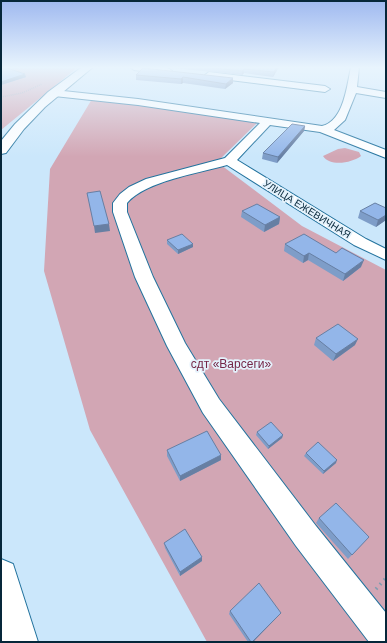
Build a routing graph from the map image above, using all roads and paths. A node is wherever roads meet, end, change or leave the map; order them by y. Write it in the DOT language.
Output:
graph roads {
  1 [pos="50,97"];
  2 [pos="91,97"];
  3 [pos="349,97"];
  4 [pos="268,121"];
  5 [pos="322,129"];
  6 [pos="1,150"];
  7 [pos="386,154"];
  8 [pos="229,161"];
  9 [pos="386,255"];
  10 [pos="1,576"];
  11 [pos="386,638"];
  12 [pos="19,642"];
  1 -- 6 [label="main road"];
  2 -- 4 [label="street"];
  3 -- 5 [label="street"];
  4 -- 5 [label="street"];
  4 -- 8 [label="street"];
  5 -- 7 [label="street"];
  8 -- 9 [label="street, УЛИЦА ЕЖЕВИЧНАЯ"];
  8 -- 11 [label="street"];
  10 -- 12 [label="main road"];
}
